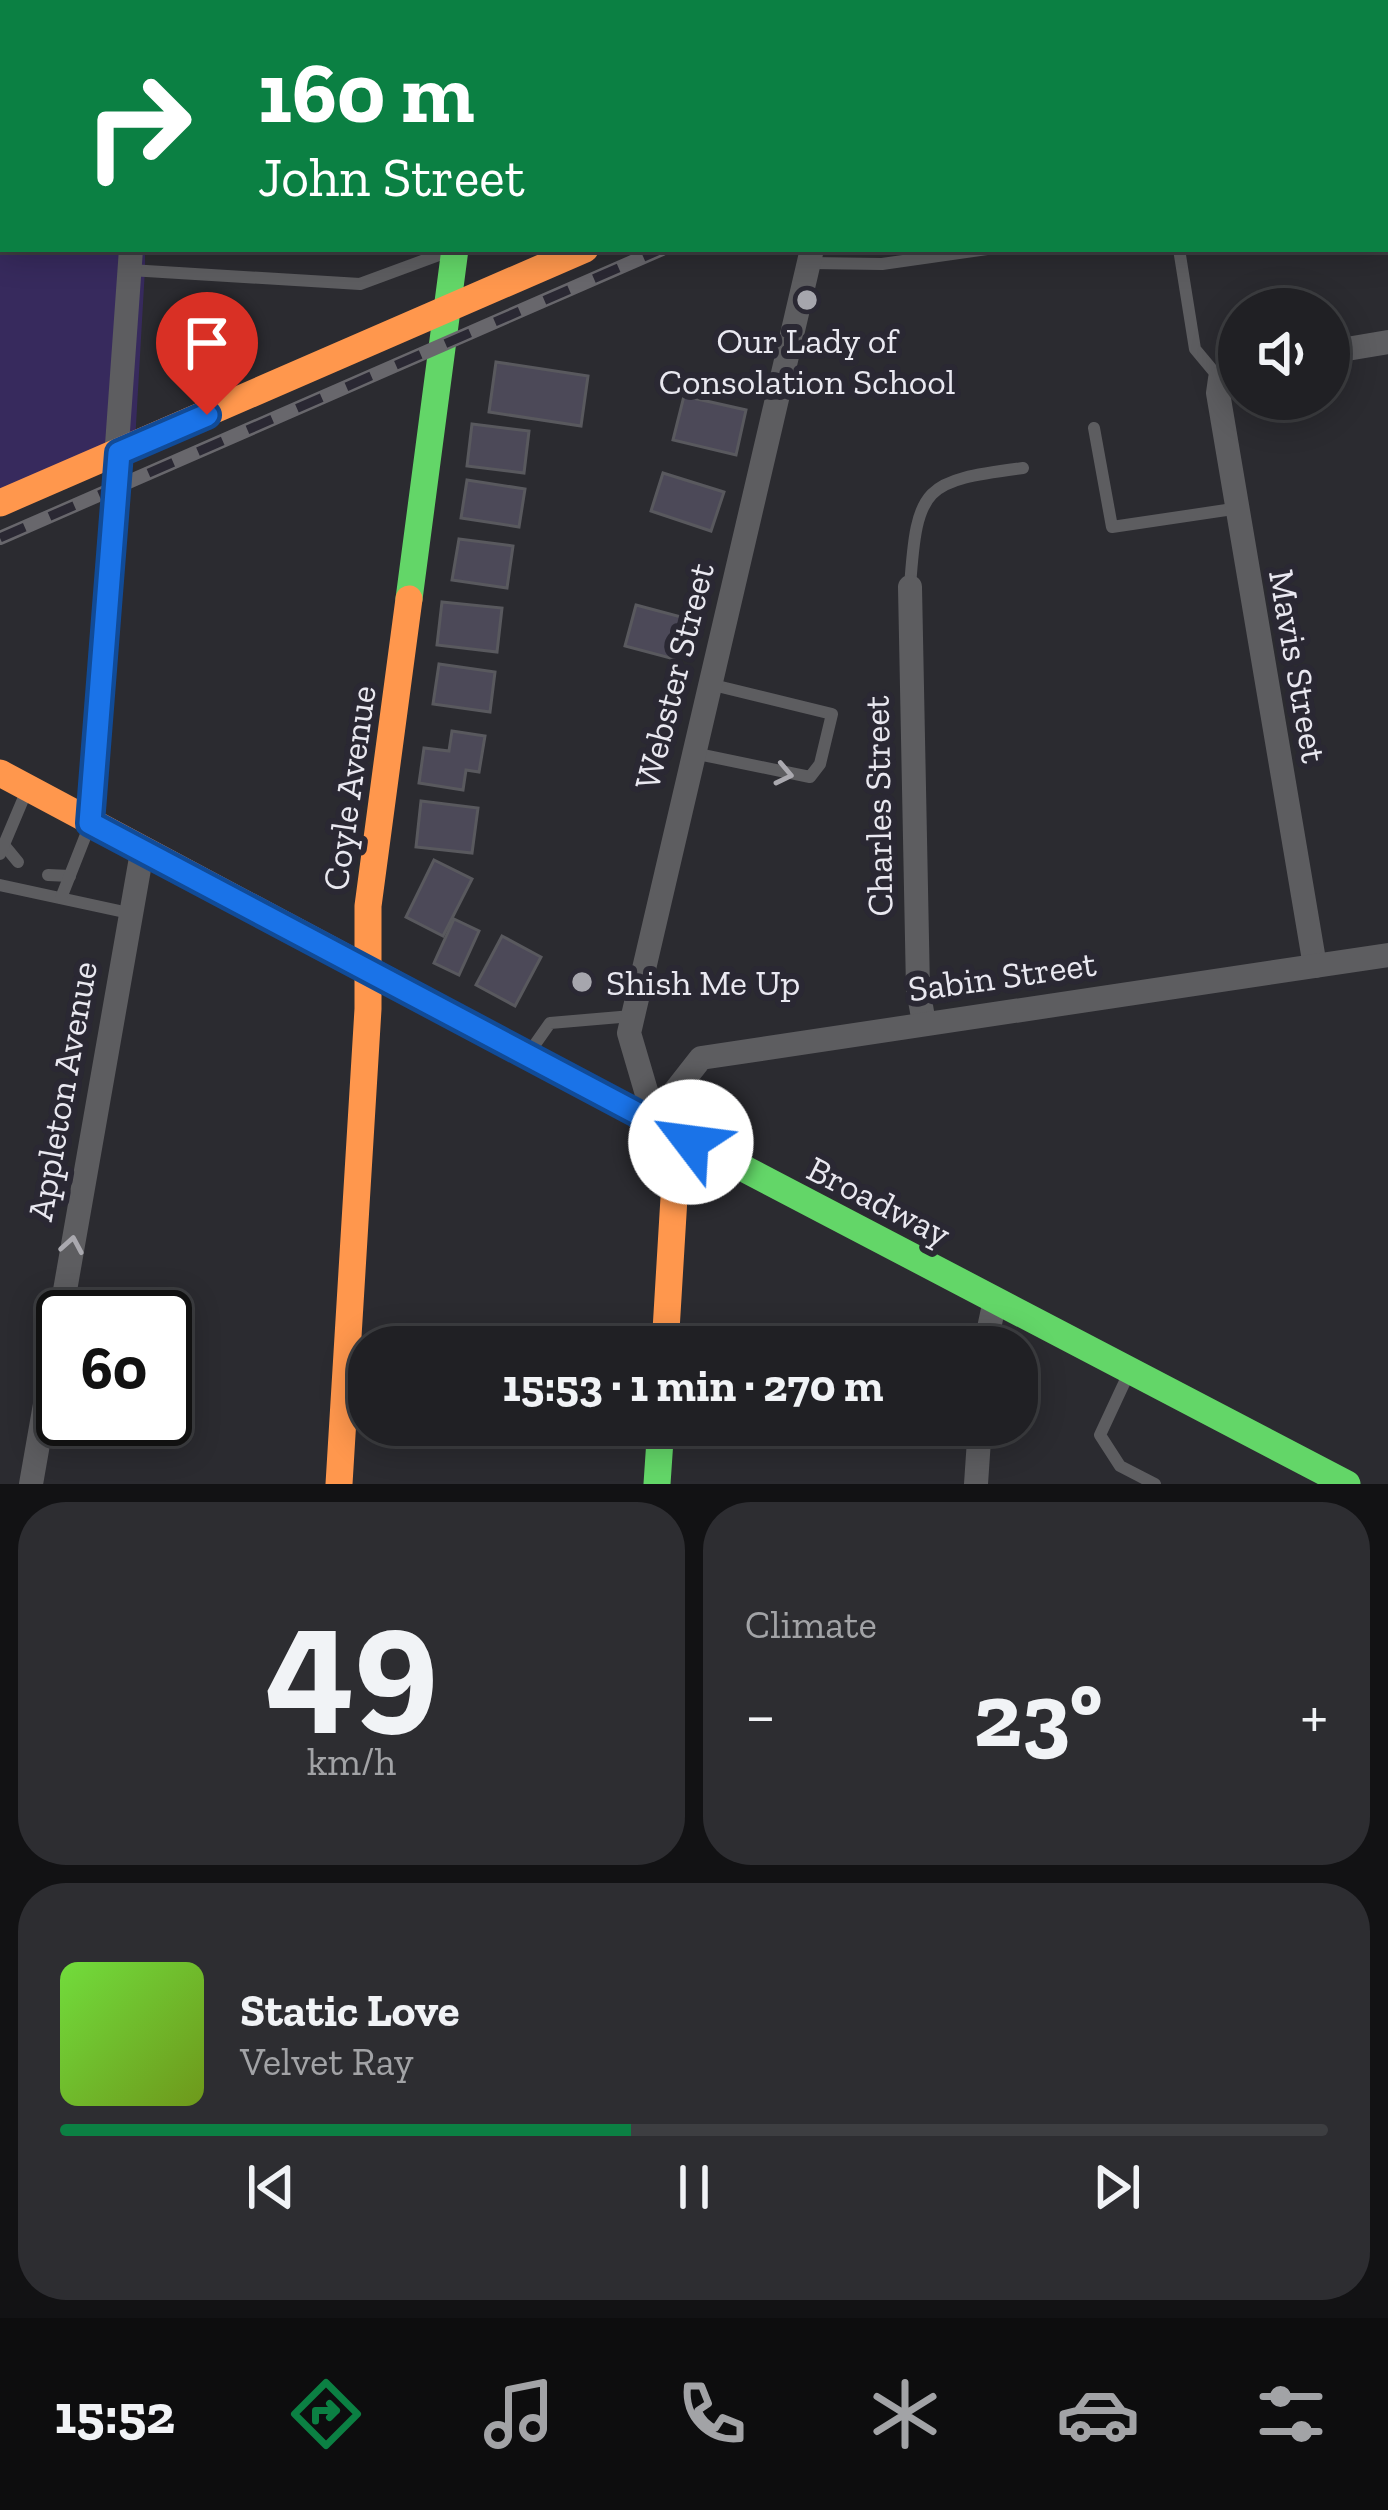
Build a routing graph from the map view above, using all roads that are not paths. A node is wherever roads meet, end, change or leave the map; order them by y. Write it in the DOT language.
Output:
graph roads {
  1 [pos="447,252"];
  2 [pos="455,252"];
  3 [pos="578,252"];
  4 [pos="966,252"];
  5 [pos="1180,252"];
  6 [pos="810,256"];
  7 [pos="130,260"];
  8 [pos="448,311"];
  9 [pos="1388,342"];
  10 [pos="1350,348"];
  11 [pos="1218,365"];
  12 [pos="1231,420"];
  13 [pos="1094,428"];
  14 [pos="119,453"];
  15 [pos="1023,468"];
  16 [pos="0,503"];
  17 [pos="1233,509"];
  18 [pos="910,587"];
  19 [pos="709,684"];
  20 [pos="692,753"];
  21 [pos="0,773"];
  22 [pos="28,789"];
  23 [pos="90,823"];
  24 [pos="10,848"];
  25 [pos="142,852"];
  26 [pos="18,862"];
  27 [pos="0,885"];
  28 [pos="61,898"];
  29 [pos="129,913"];
  30 [pos="1388,955"];
  31 [pos="1315,966"];
  32 [pos="370,972"];
  33 [pos="632,1016"];
  34 [pos="924,1023"];
  35 [pos="527,1056"];
  36 [pos="654,1118"];
  37 [pos="995,1300"];
  38 [pos="666,1326"];
  39 [pos="989,1326"];
  40 [pos="1130,1371"];
  41 [pos="660,1446"];
  42 [pos="979,1446"];
  43 [pos="1302,1461"];
  44 [pos="31,1484"];
  45 [pos="339,1484"];
  46 [pos="657,1484"];
  47 [pos="976,1484"];
  48 [pos="1154,1484"];
  49 [pos="1284,1484"];
  50 [pos="1346,1484"];
  1 -- 7 [label="lane"];
  2 -- 8 [label="main road, Coyle Avenue"];
  3 -- 8 [label="main road"];
  4 -- 6 [label="lane"];
  5 -- 11 [label="lane"];
  6 -- 19 [label="street, Webster Street"];
  7 -- 14 [label="street"];
  8 -- 14 [label="main road"];
  8 -- 32 [label="main road, Coyle Avenue"];
  9 -- 10 [label="street"];
  12 -- 17 [label="street, Mavis Street"];
  13 -- 17 [label="lane"];
  14 -- 16 [label="main road"];
  14 -- 23 [label="street"];
  15 -- 18 [label="lane"];
  17 -- 31 [label="street, Mavis Street"];
  18 -- 34 [label="street, Charles Street"];
  19 -- 20 [label="street, Webster Street"];
  20 -- 19 [label="lane, one-way"];
  20 -- 33 [label="street, Webster Street"];
  21 -- 22 [label="main road, Broadway"];
  22 -- 23 [label="main road, Broadway"];
  22 -- 24 [label="lane"];
  23 -- 25 [label="main road, Broadway"];
  23 -- 28 [label="lane"];
  24 -- 26 [label="lane"];
  25 -- 29 [label="street, Appleton Avenue"];
  25 -- 32 [label="main road, Broadway"];
  27 -- 28 [label="lane"];
  28 -- 29 [label="lane"];
  44 -- 29 [label="street, Appleton Avenue, one-way"];
  30 -- 31 [label="street, Sabin Street"];
  31 -- 34 [label="street, Sabin Street"];
  32 -- 35 [label="main road, Broadway"];
  32 -- 45 [label="main road, Coyle Avenue"];
  33 -- 35 [label="lane"];
  33 -- 36 [label="street, Webster Street"];
  34 -- 36 [label="street, Sabin Street"];
  35 -- 36 [label="main road, Broadway"];
  36 -- 37 [label="main road, Broadway"];
  36 -- 38 [label="main road"];
  37 -- 39 [label="street"];
  37 -- 40 [label="main road, Broadway"];
  40 -- 43 [label="main road, Broadway"];
  40 -- 48 [label="lane"];
  41 -- 46 [label="main road"];
  42 -- 47 [label="street"];
  43 -- 49 [label="street"];
  43 -- 50 [label="main road, Broadway"];
}
